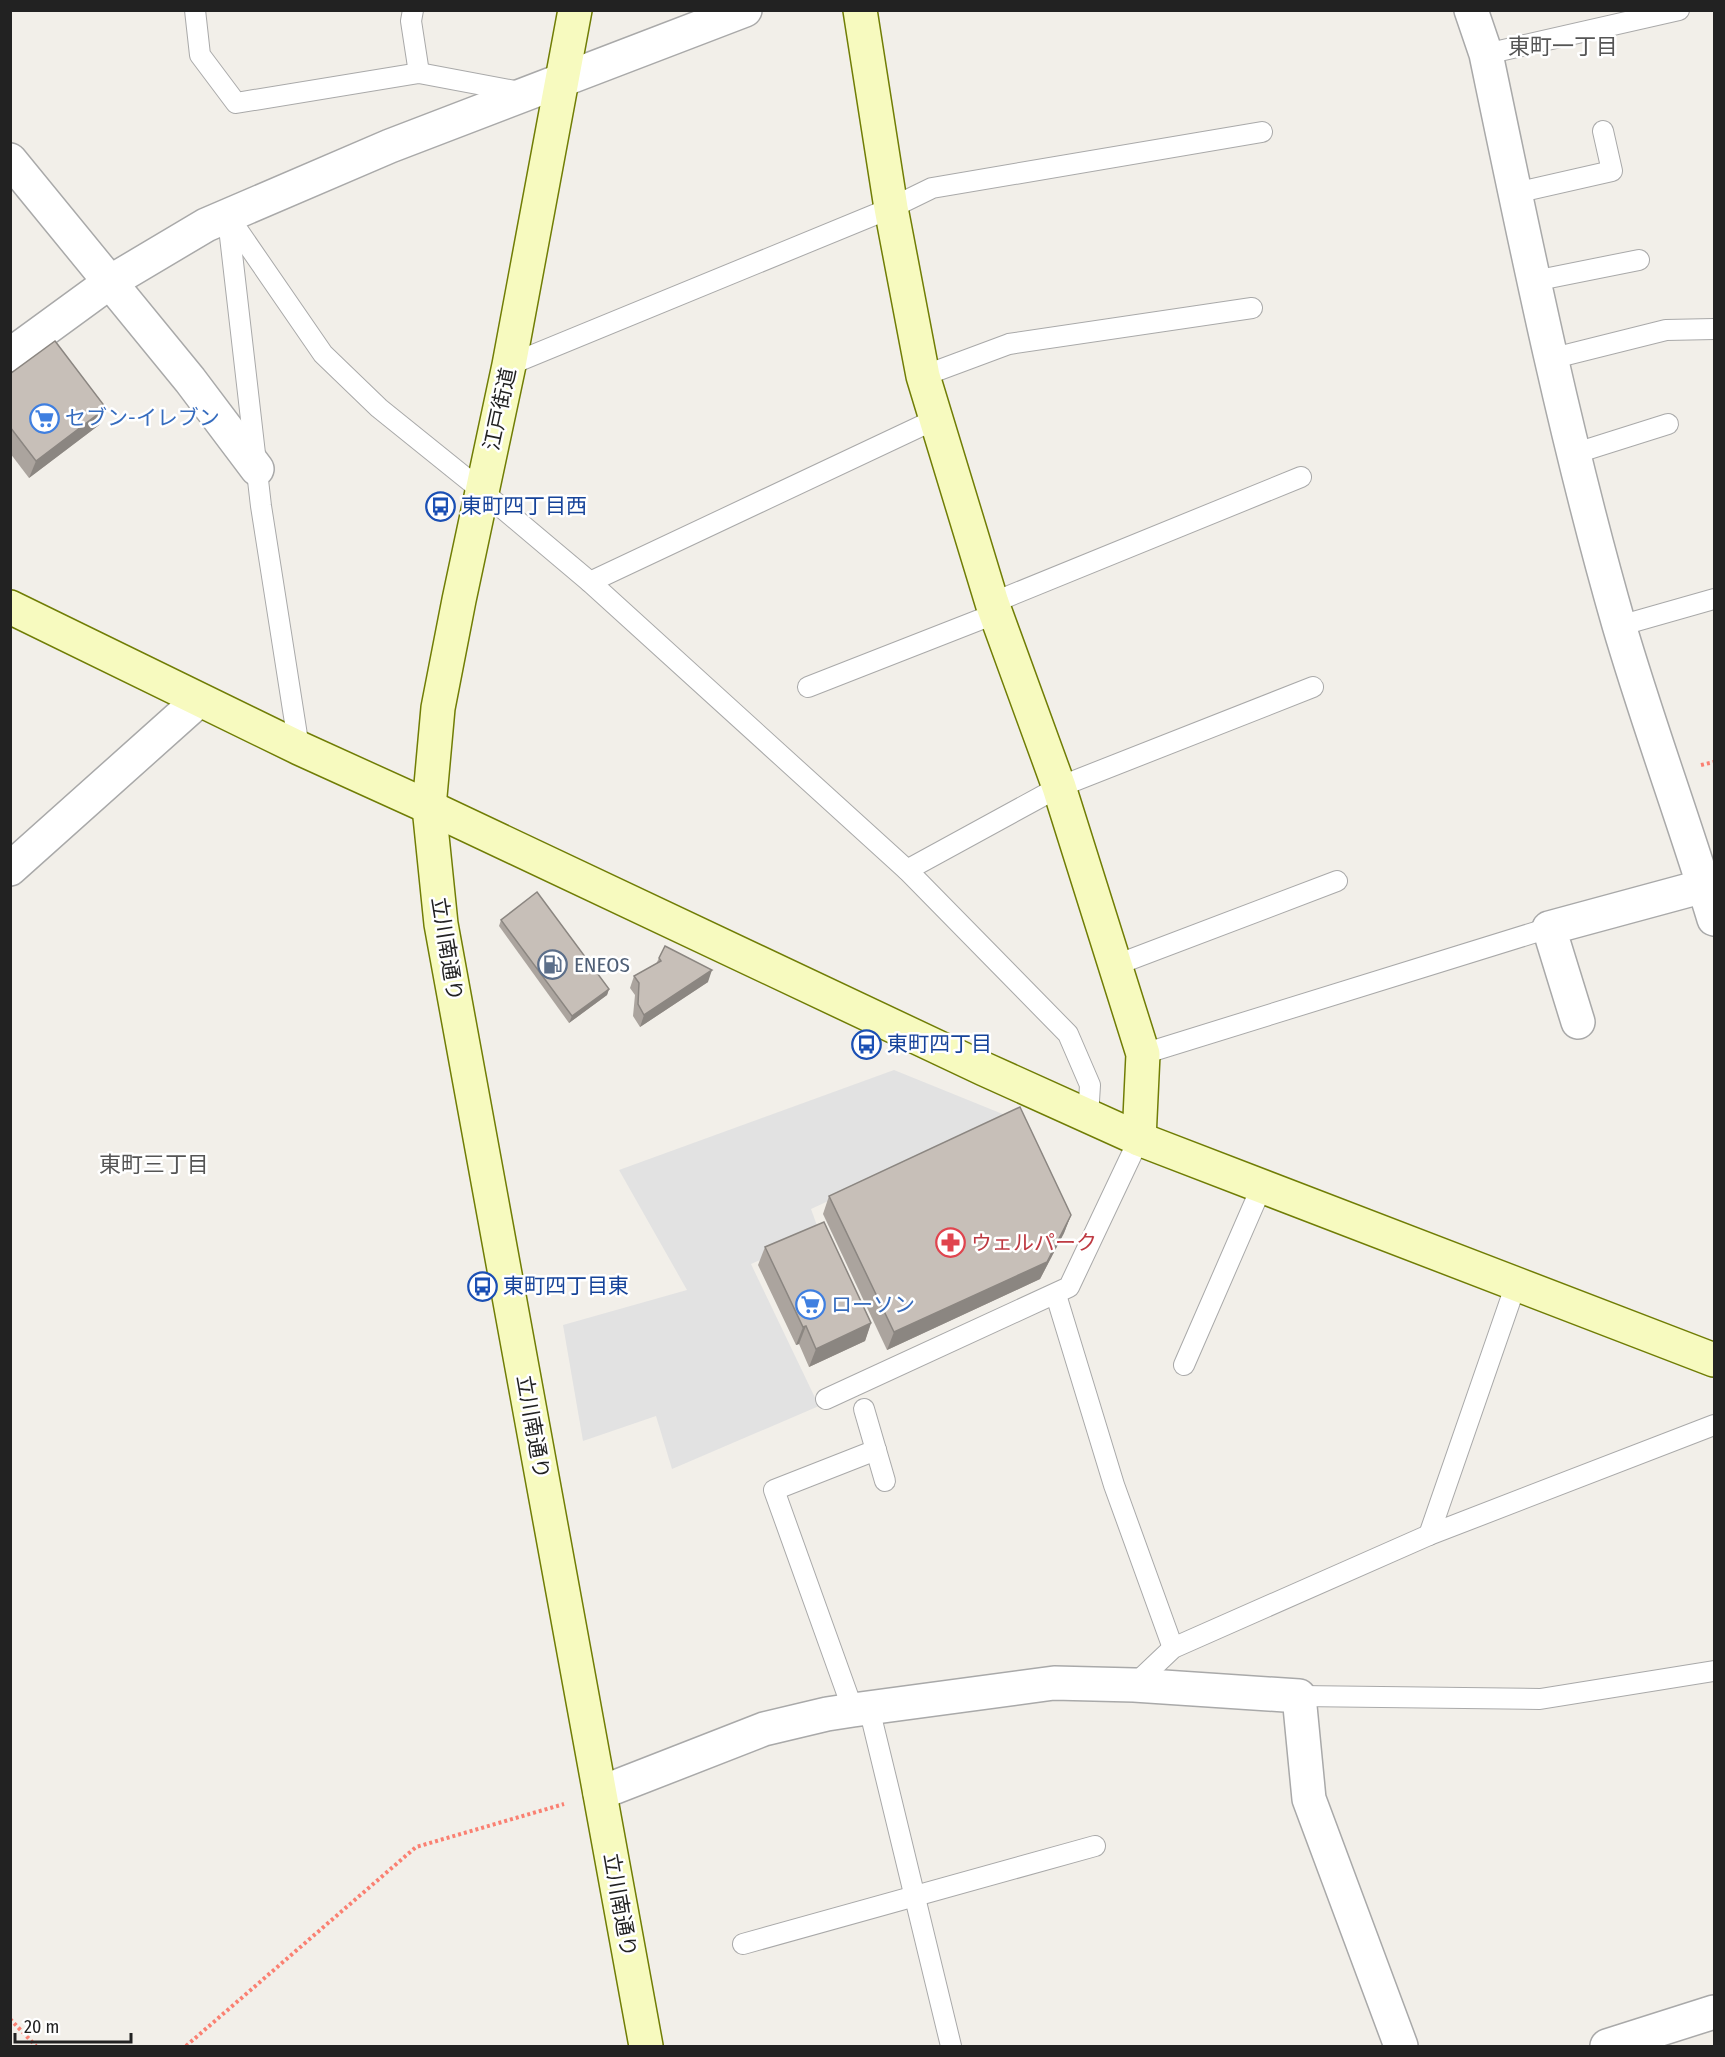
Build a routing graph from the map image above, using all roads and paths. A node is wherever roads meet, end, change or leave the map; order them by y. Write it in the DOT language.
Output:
graph roads {
  1 [pos="195,10"];
  2 [pos="413,10"];
  3 [pos="575,10"];
  4 [pos="745,10"];
  5 [pos="860,10"];
  6 [pos="1471,10"];
  7 [pos="1679,10"];
  8 [pos="1486,54"];
  9 [pos="419,74"];
  10 [pos="562,81"];
  11 [pos="527,93"];
  12 [pos="1603,131"];
  13 [pos="1262,132"];
  14 [pos="10,160"];
  15 [pos="1515,193"];
  16 [pos="891,208"];
  17 [pos="228,216"];
  18 [pos="1639,260"];
  19 [pos="1534,281"];
  20 [pos="110,282"];
  21 [pos="1252,308"];
  22 [pos="1714,329"];
  23 [pos="10,355"];
  24 [pos="1550,359"];
  25 [pos="509,365"];
  26 [pos="923,376"];
  27 [pos="936,419"];
  28 [pos="1668,424"];
  29 [pos="1573,453"];
  30 [pos="257,469"];
  31 [pos="1301,477"];
  32 [pos="482,491"];
  33 [pos="590,582"];
  34 [pos="1714,599"];
  35 [pos="10,607"];
  36 [pos="994,608"];
  37 [pos="1619,626"];
  38 [pos="808,687"];
  39 [pos="1313,687"];
  40 [pos="199,700"];
  41 [pos="299,748"];
  42 [pos="1059,787"];
  43 [pos="429,807"];
  44 [pos="10,869"];
  45 [pos="907,870"];
  46 [pos="1337,881"];
  47 [pos="1704,886"];
  48 [pos="1714,919"];
  49 [pos="1549,928"];
  50 [pos="1116,965"];
  51 [pos="1578,1022"];
  52 [pos="1143,1054"];
  53 [pos="1088,1117"];
  54 [pos="1139,1139"];
  55 [pos="1262,1186"];
  56 [pos="1516,1284"];
  57 [pos="1056,1295"];
  58 [pos="1714,1360"];
  59 [pos="1184,1365"];
  60 [pos="826,1399"];
  61 [pos="864,1409"];
  62 [pos="1714,1425"];
  63 [pos="876,1450"];
  64 [pos="885,1481"];
  65 [pos="1429,1535"];
  66 [pos="1173,1648"];
  67 [pos="1714,1671"];
  68 [pos="1134,1684"];
  69 [pos="1299,1696"];
  70 [pos="861,1709"];
  71 [pos="600,1793"];
  72 [pos="1095,1846"];
  73 [pos="915,1896"];
  74 [pos="743,1944"];
  75 [pos="1714,2012"];
  76 [pos="10,2019"];
  77 [pos="36,2046"];
  78 [pos="186,2046"];
  79 [pos="646,2046"];
  80 [pos="951,2046"];
  81 [pos="1401,2046"];
  82 [pos="1607,2046"];
  1 -- 9 [label="lane"];
  2 -- 9 [label="lane"];
  3 -- 10 [label="street, 江戸街道"];
  4 -- 10 [label="street"];
  5 -- 16 [label="street"];
  6 -- 8 [label="street"];
  7 -- 8 [label="lane"];
  8 -- 15 [label="street"];
  9 -- 11 [label="lane"];
  10 -- 11 [label="street"];
  10 -- 25 [label="street, 江戸街道"];
  11 -- 17 [label="street"];
  12 -- 15 [label="lane"];
  13 -- 16 [label="lane"];
  14 -- 20 [label="street"];
  15 -- 19 [label="street"];
  16 -- 25 [label="lane"];
  16 -- 26 [label="street"];
  17 -- 20 [label="street"];
  17 -- 30 [label="lane"];
  17 -- 32 [label="lane"];
  18 -- 19 [label="lane"];
  19 -- 24 [label="street"];
  20 -- 23 [label="street"];
  20 -- 30 [label="street"];
  21 -- 26 [label="lane"];
  22 -- 24 [label="lane"];
  24 -- 29 [label="street"];
  25 -- 32 [label="street, 江戸街道"];
  26 -- 27 [label="street"];
  27 -- 33 [label="lane"];
  27 -- 36 [label="street"];
  28 -- 29 [label="lane"];
  29 -- 37 [label="street"];
  30 -- 41 [label="lane"];
  31 -- 36 [label="lane"];
  32 -- 33 [label="lane"];
  32 -- 43 [label="street, 江戸街道"];
  33 -- 45 [label="lane"];
  34 -- 37 [label="lane"];
  35 -- 40 [label="street"];
  36 -- 38 [label="lane"];
  36 -- 42 [label="street"];
  37 -- 47 [label="street"];
  39 -- 42 [label="lane"];
  40 -- 41 [label="street"];
  40 -- 44 [label="street"];
  41 -- 43 [label="street"];
  42 -- 45 [label="lane"];
  42 -- 50 [label="street"];
  43 -- 53 [label="street"];
  43 -- 71 [label="street, 立川南通り"];
  45 -- 53 [label="lane"];
  46 -- 50 [label="lane"];
  47 -- 48 [label="street"];
  47 -- 49 [label="street"];
  49 -- 51 [label="street"];
  49 -- 52 [label="lane"];
  50 -- 52 [label="street"];
  52 -- 54 [label="street"];
  53 -- 54 [label="street"];
  54 -- 55 [label="street"];
  54 -- 57 [label="lane"];
  55 -- 56 [label="street"];
  55 -- 59 [label="lane"];
  56 -- 58 [label="street"];
  56 -- 65 [label="lane"];
  57 -- 60 [label="lane"];
  57 -- 66 [label="lane"];
  61 -- 63 [label="lane"];
  62 -- 65 [label="lane"];
  63 -- 64 [label="lane"];
  63 -- 70 [label="lane"];
  65 -- 66 [label="lane"];
  66 -- 68 [label="lane"];
  67 -- 69 [label="lane"];
  68 -- 69 [label="street"];
  68 -- 70 [label="street"];
  69 -- 81 [label="street"];
  70 -- 71 [label="street"];
  70 -- 73 [label="lane"];
  71 -- 78 [label="path"];
  71 -- 79 [label="street, 立川南通り"];
  72 -- 73 [label="lane"];
  73 -- 74 [label="lane"];
  73 -- 80 [label="lane"];
  75 -- 82 [label="street"];
  76 -- 77 [label="path"];
}
